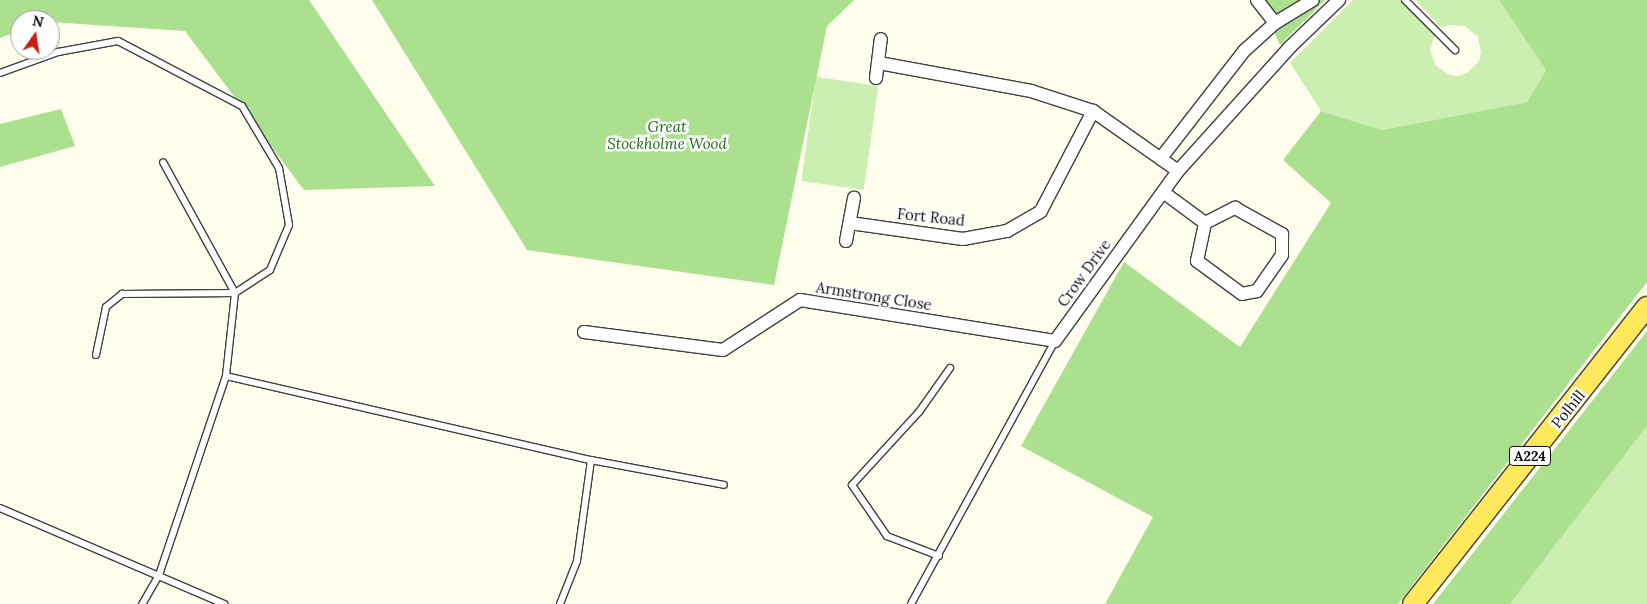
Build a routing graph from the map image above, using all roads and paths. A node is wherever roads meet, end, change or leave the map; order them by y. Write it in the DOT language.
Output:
graph roads {
  1 [pos="1257,0"];
  2 [pos="1313,0"];
  3 [pos="1406,0"];
  4 [pos="1336,1"];
  5 [pos="1275,23"];
  6 [pos="882,39"];
  7 [pos="1455,50"];
  8 [pos="879,63"];
  9 [pos="0,73"];
  10 [pos="876,78"];
  11 [pos="1093,111"];
  12 [pos="1161,158"];
  13 [pos="163,162"];
  14 [pos="1178,171"];
  15 [pos="1163,192"];
  16 [pos="854,198"];
  17 [pos="850,223"];
  18 [pos="1205,223"];
  19 [pos="846,241"];
  20 [pos="235,293"];
  21 [pos="1647,308"];
  22 [pos="584,332"];
  23 [pos="1055,341"];
  24 [pos="96,356"];
  25 [pos="950,368"];
  26 [pos="226,376"];
  27 [pos="591,460"];
  28 [pos="724,485"];
  29 [pos="0,508"];
  30 [pos="939,556"];
  31 [pos="159,575"];
  32 [pos="142,604"];
  33 [pos="224,604"];
  34 [pos="560,604"];
  35 [pos="911,604"];
  36 [pos="1413,604"];
  1 -- 5 [label="street"];
  2 -- 5 [label="street"];
  3 -- 7 [label="lane"];
  4 -- 14 [label="street, Crow Drive"];
  5 -- 12 [label="street"];
  6 -- 8 [label="street"];
  8 -- 10 [label="street"];
  8 -- 11 [label="street"];
  9 -- 20 [label="lane"];
  11 -- 12 [label="street"];
  11 -- 17 [label="street, Fort Road"];
  12 -- 14 [label="street"];
  13 -- 20 [label="lane"];
  14 -- 15 [label="street, Crow Drive"];
  15 -- 18 [label="street"];
  15 -- 23 [label="street, Crow Drive"];
  16 -- 17 [label="street"];
  17 -- 19 [label="street"];
  18 -- 18 [label="street"];
  20 -- 24 [label="lane"];
  20 -- 26 [label="lane"];
  21 -- 36 [label="main road, Polhill / A224"];
  22 -- 23 [label="street, Armstrong Close"];
  23 -- 30 [label="lane, Crow Drive"];
  25 -- 30 [label="lane"];
  26 -- 27 [label="lane"];
  26 -- 31 [label="lane"];
  27 -- 28 [label="lane"];
  27 -- 34 [label="lane"];
  29 -- 31 [label="lane"];
  30 -- 35 [label="lane, Crow Drive"];
  31 -- 32 [label="lane"];
  31 -- 33 [label="lane"];
}
